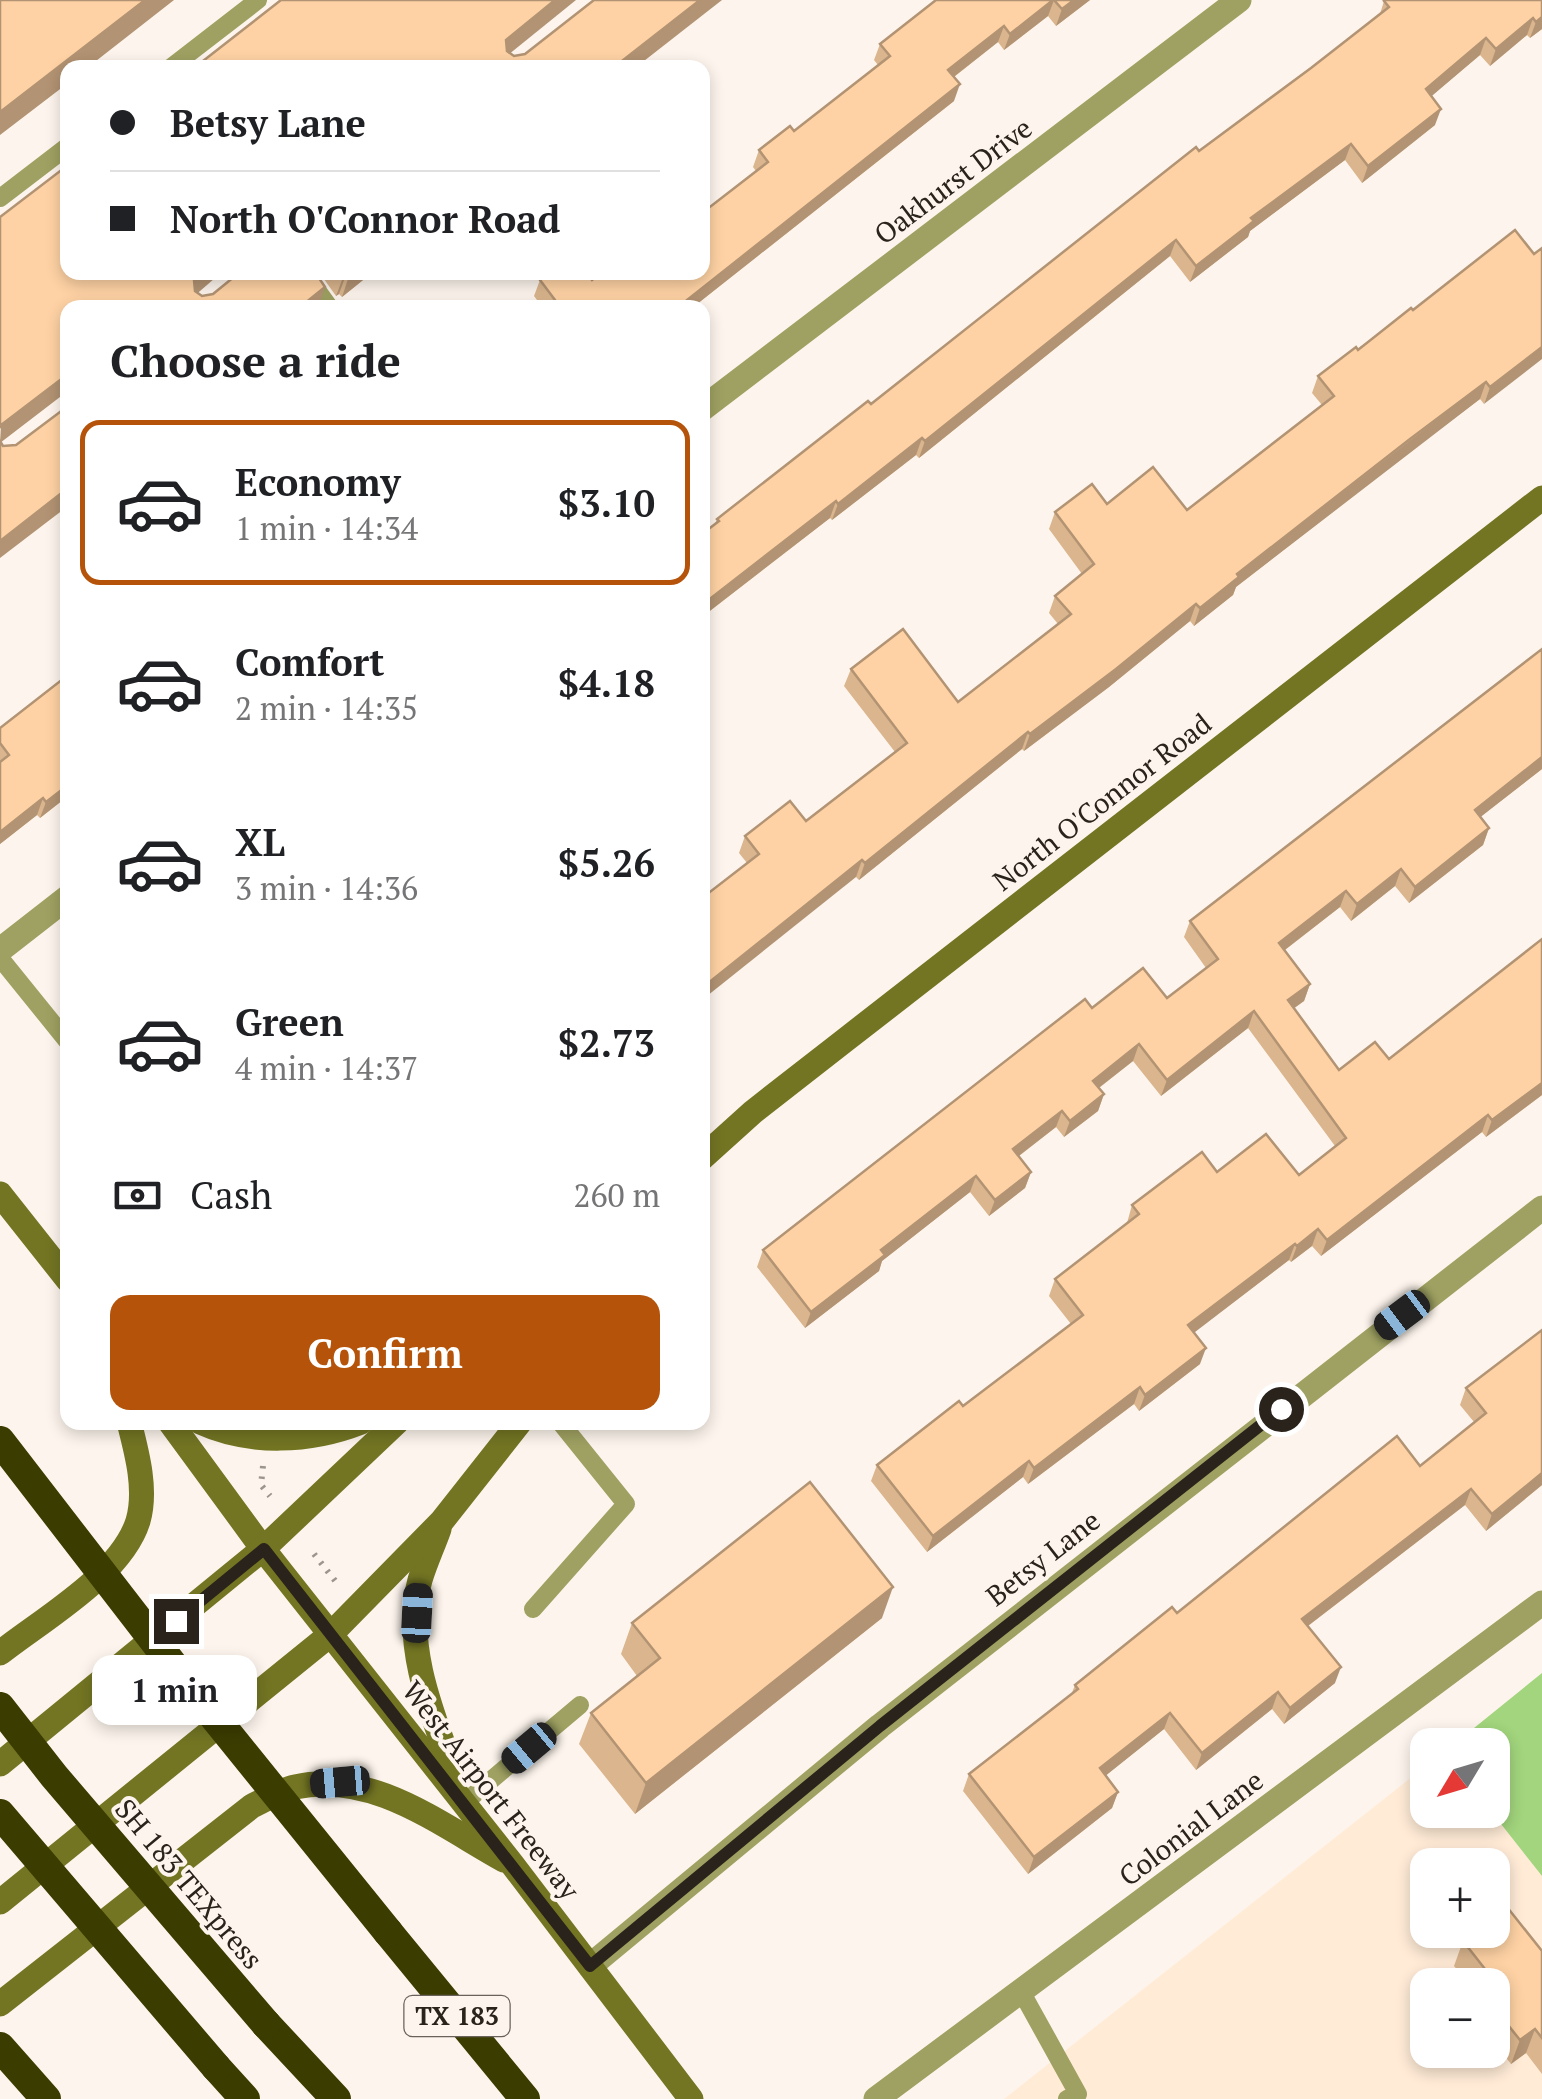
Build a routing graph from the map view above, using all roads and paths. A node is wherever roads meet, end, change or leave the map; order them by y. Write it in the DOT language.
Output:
graph roads {
  1 [pos="258,0"];
  2 [pos="1239,0"];
  3 [pos="180,60"];
  4 [pos="60,152"];
  5 [pos="0,198"];
  6 [pos="710,403"];
  7 [pos="1542,498"];
  8 [pos="60,903"];
  9 [pos="0,950"];
  10 [pos="0,958"];
  11 [pos="60,1032"];
  12 [pos="710,1151"];
  13 [pos="0,1194"];
  14 [pos="1542,1208"];
  15 [pos="60,1270"];
  16 [pos="132,1430"];
  17 [pos="176,1430"];
  18 [pos="216,1430"];
  19 [pos="341,1430"];
  20 [pos="389,1430"];
  21 [pos="514,1430"];
  22 [pos="566,1430"];
  23 [pos="0,1440"];
  24 [pos="263,1464"];
  25 [pos="270,1496"];
  26 [pos="442,1522"];
  27 [pos="264,1549"];
  28 [pos="314,1554"];
  29 [pos="340,1588"];
  30 [pos="1542,1604"];
  31 [pos="533,1609"];
  32 [pos="331,1634"];
  33 [pos="0,1653"];
  34 [pos="580,1705"];
  35 [pos="0,1706"];
  36 [pos="0,1764"];
  37 [pos="464,1802"];
  38 [pos="0,1814"];
  39 [pos="512,1864"];
  40 [pos="0,1902"];
  41 [pos="590,1966"];
  42 [pos="1022,1991"];
  43 [pos="0,2004"];
  44 [pos="0,2047"];
  45 [pos="46,2099"];
  46 [pos="245,2099"];
  47 [pos="336,2099"];
  48 [pos="525,2099"];
  49 [pos="691,2099"];
  50 [pos="876,2099"];
  51 [pos="1068,2099"];
  1 -- 3 [label="lane"];
  2 -- 6 [label="street, Oakhurst Drive"];
  4 -- 5 [label="lane"];
  7 -- 12 [label="main road, North O'Connor Road"];
  8 -- 9 [label="street"];
  10 -- 11 [label="lane"];
  13 -- 15 [label="main road"];
  14 -- 41 [label="street, Betsy Lane"];
  16 -- 33 [label="main road"];
  17 -- 27 [label="main road, West Airport Freeway"];
  18 -- 19 [label="main road"];
  20 -- 27 [label="main road"];
  21 -- 26 [label="main road"];
  22 -- 31 [label="lane"];
  23 -- 48 [label="highway, TX 183, bridge"];
  24 -- 25 [label="path"];
  26 -- 32 [label="main road"];
  26 -- 37 [label="main road"];
  27 -- 32 [label="main road, West Airport Freeway"];
  27 -- 36 [label="main road"];
  28 -- 29 [label="path"];
  30 -- 42 [label="street, Colonial Lane"];
  32 -- 37 [label="main road, West Airport Freeway"];
  32 -- 40 [label="main road"];
  34 -- 37 [label="lane"];
  35 -- 47 [label="highway, SH 183 TEXpress, bridge"];
  37 -- 39 [label="main road, West Airport Freeway"];
  38 -- 46 [label="highway, bridge"];
  39 -- 41 [label="main road, West Airport Freeway"];
  39 -- 43 [label="main road"];
  41 -- 49 [label="main road, West Airport Freeway"];
  42 -- 50 [label="street, Colonial Lane"];
  42 -- 51 [label="lane"];
  44 -- 45 [label="highway"];
}
